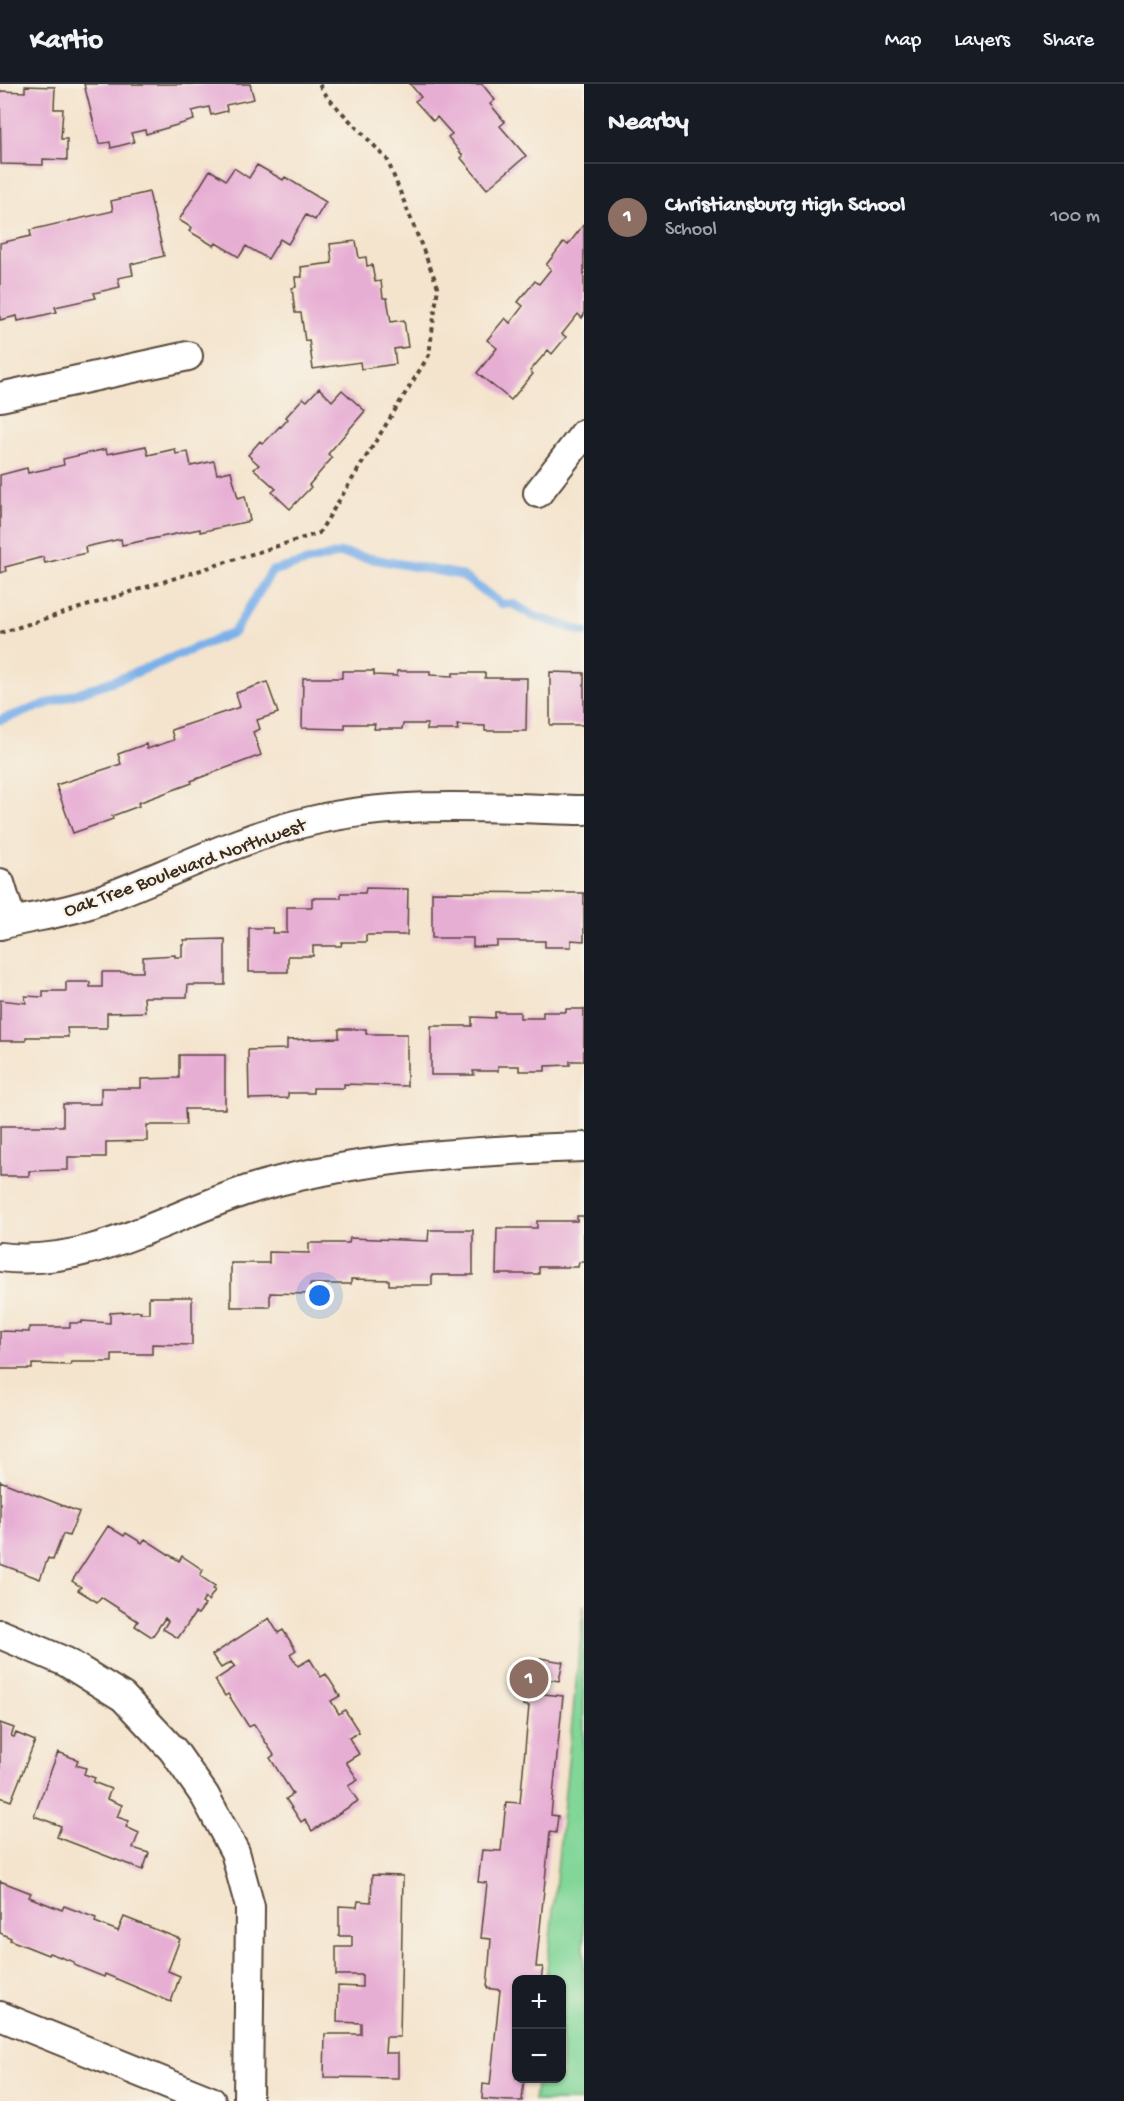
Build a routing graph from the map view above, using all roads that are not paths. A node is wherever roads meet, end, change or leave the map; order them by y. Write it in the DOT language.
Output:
graph roads {
  1 [pos="188,356"];
  2 [pos="0,397"];
  3 [pos="584,434"];
  4 [pos="538,493"];
  5 [pos="584,810"];
  6 [pos="0,883"];
  7 [pos="6,923"];
  8 [pos="584,1147"];
  9 [pos="0,1257"];
  10 [pos="0,1634"];
  11 [pos="0,2016"];
  12 [pos="211,2101"];
  13 [pos="248,2101"];
  1 -- 2 [label="street"];
  3 -- 4 [label="street"];
  5 -- 7 [label="street, Oak Tree Boulevard Northwest"];
  6 -- 7 [label="street"];
  8 -- 9 [label="street"];
  10 -- 13 [label="street"];
  11 -- 12 [label="street"];
}
